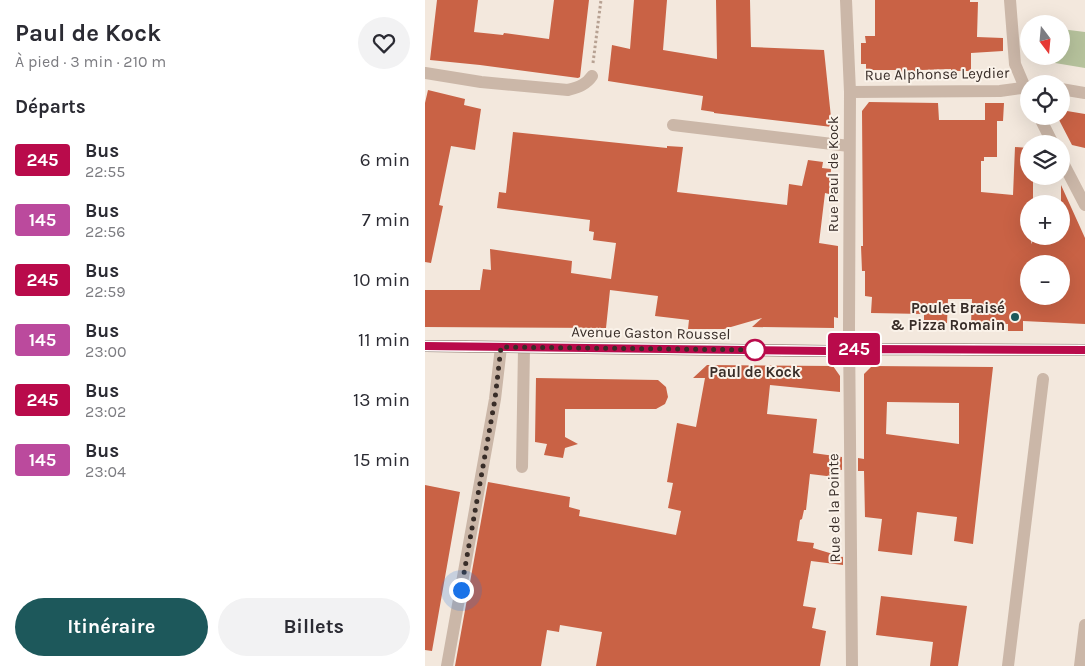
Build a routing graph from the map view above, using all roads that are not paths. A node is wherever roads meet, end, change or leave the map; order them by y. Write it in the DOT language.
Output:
graph roads {
  1 [pos="846,0"];
  2 [pos="1010,0"];
  3 [pos="425,74"];
  4 [pos="1020,75"];
  5 [pos="591,76"];
  6 [pos="1070,90"];
  7 [pos="1020,91"];
  8 [pos="850,92"];
  9 [pos="1085,93"];
  10 [pos="673,125"];
  11 [pos="849,146"];
  12 [pos="1070,177"];
  13 [pos="1085,205"];
  14 [pos="425,346"];
  15 [pos="501,347"];
  16 [pos="524,348"];
  17 [pos="849,349"];
  18 [pos="1085,350"];
  19 [pos="1043,379"];
  20 [pos="522,467"];
  21 [pos="1085,624"];
  22 [pos="447,666"];
  23 [pos="852,666"];
  24 [pos="1008,666"];
  25 [pos="1080,666"];
  1 -- 8 [label="street, Rue Paul de Kock"];
  2 -- 4 [label="street"];
  3 -- 5 [label="street"];
  6 -- 9 [label="street"];
  7 -- 8 [label="street, Rue Alphonse Leydier"];
  8 -- 11 [label="street, Rue Paul de Kock"];
  10 -- 11 [label="street"];
  11 -- 17 [label="street, Rue Paul de Kock"];
  12 -- 13 [label="street"];
  14 -- 15 [label="main road, Avenue Gaston Roussel"];
  15 -- 16 [label="main road, Avenue Gaston Roussel"];
  15 -- 22 [label="street"];
  16 -- 17 [label="main road, Avenue Gaston Roussel"];
  16 -- 20 [label="street"];
  17 -- 18 [label="main road, Avenue Gaston Roussel"];
  17 -- 23 [label="street, Rue de la Pointe"];
  19 -- 24 [label="street"];
  21 -- 25 [label="street"];
}
